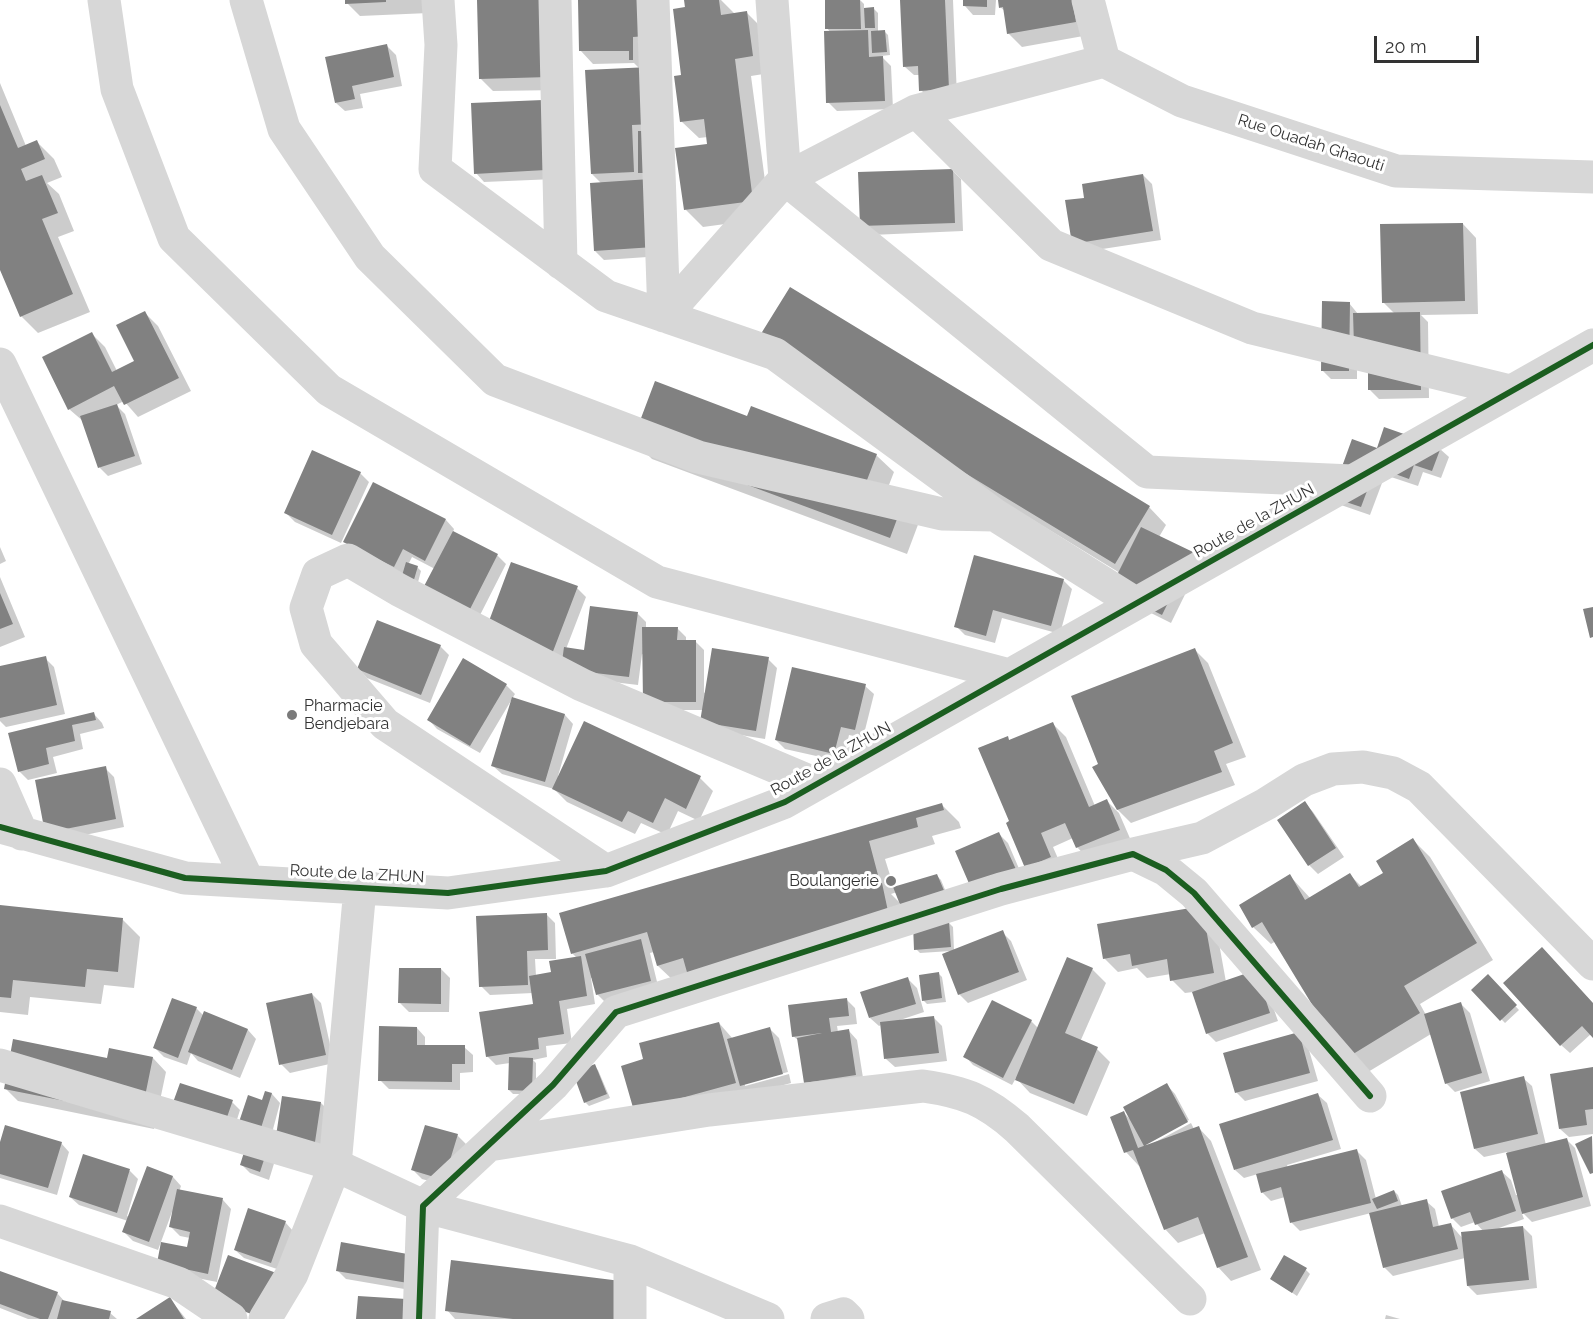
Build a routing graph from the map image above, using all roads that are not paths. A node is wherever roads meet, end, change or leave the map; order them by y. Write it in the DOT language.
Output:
graph roads {
  1 [pos="104,0"];
  2 [pos="246,0"];
  3 [pos="438,0"];
  4 [pos="555,0"];
  5 [pos="653,0"];
  6 [pos="772,0"];
  7 [pos="1088,0"];
  8 [pos="1104,61"];
  9 [pos="916,111"];
  10 [pos="1593,177"];
  11 [pos="785,179"];
  12 [pos="561,263"];
  13 [pos="664,316"];
  14 [pos="1593,345"];
  15 [pos="0,364"];
  16 [pos="1510,392"];
  17 [pos="1352,481"];
  18 [pos="995,515"];
  19 [pos="1135,603"];
  20 [pos="1010,675"];
  21 [pos="0,784"];
  22 [pos="816,784"];
  23 [pos="11,830"];
  24 [pos="1133,854"];
  25 [pos="606,871"];
  26 [pos="248,881"];
  27 [pos="360,888"];
  28 [pos="1593,964"];
  29 [pos="0,1065"];
  30 [pos="1370,1096"];
  31 [pos="489,1144"];
  32 [pos="335,1165"];
  33 [pos="423,1206"];
  34 [pos="0,1221"];
  35 [pos="630,1261"];
  36 [pos="1190,1299"];
  37 [pos="231,1319"];
  38 [pos="265,1319"];
  39 [pos="419,1319"];
  40 [pos="630,1319"];
  41 [pos="768,1319"];
  42 [pos="827,1319"];
  43 [pos="848,1319"];
  1 -- 20 [label="street"];
  2 -- 18 [label="street"];
  3 -- 12 [label="street"];
  4 -- 12 [label="street"];
  5 -- 13 [label="street"];
  6 -- 11 [label="street"];
  7 -- 8 [label="street"];
  8 -- 9 [label="street"];
  8 -- 10 [label="street, Rue Ouadah Ghaouti"];
  9 -- 11 [label="street"];
  9 -- 16 [label="street"];
  11 -- 13 [label="street"];
  11 -- 17 [label="street"];
  12 -- 13 [label="street"];
  13 -- 18 [label="street"];
  14 -- 16 [label="street, Route de la ZHUN"];
  15 -- 26 [label="street"];
  16 -- 17 [label="street, Route de la ZHUN"];
  17 -- 19 [label="street, Route de la ZHUN"];
  18 -- 19 [label="street"];
  19 -- 20 [label="street, Route de la ZHUN"];
  20 -- 22 [label="street, Route de la ZHUN"];
  21 -- 23 [label="street"];
  22 -- 25 [label="street, Route de la ZHUN"];
  22 -- 25 [label="street"];
  23 -- 26 [label="street, Route de la ZHUN"];
  24 -- 28 [label="street"];
  24 -- 30 [label="street"];
  24 -- 31 [label="street"];
  25 -- 27 [label="street, Route de la ZHUN"];
  26 -- 27 [label="street, Route de la ZHUN"];
  27 -- 32 [label="street"];
  29 -- 32 [label="street"];
  31 -- 33 [label="street"];
  31 -- 36 [label="street"];
  32 -- 33 [label="street"];
  32 -- 38 [label="street"];
  33 -- 35 [label="street"];
  33 -- 39 [label="street"];
  34 -- 37 [label="street"];
  35 -- 40 [label="street"];
  35 -- 41 [label="street"];
  42 -- 43 [label="street"];
}
